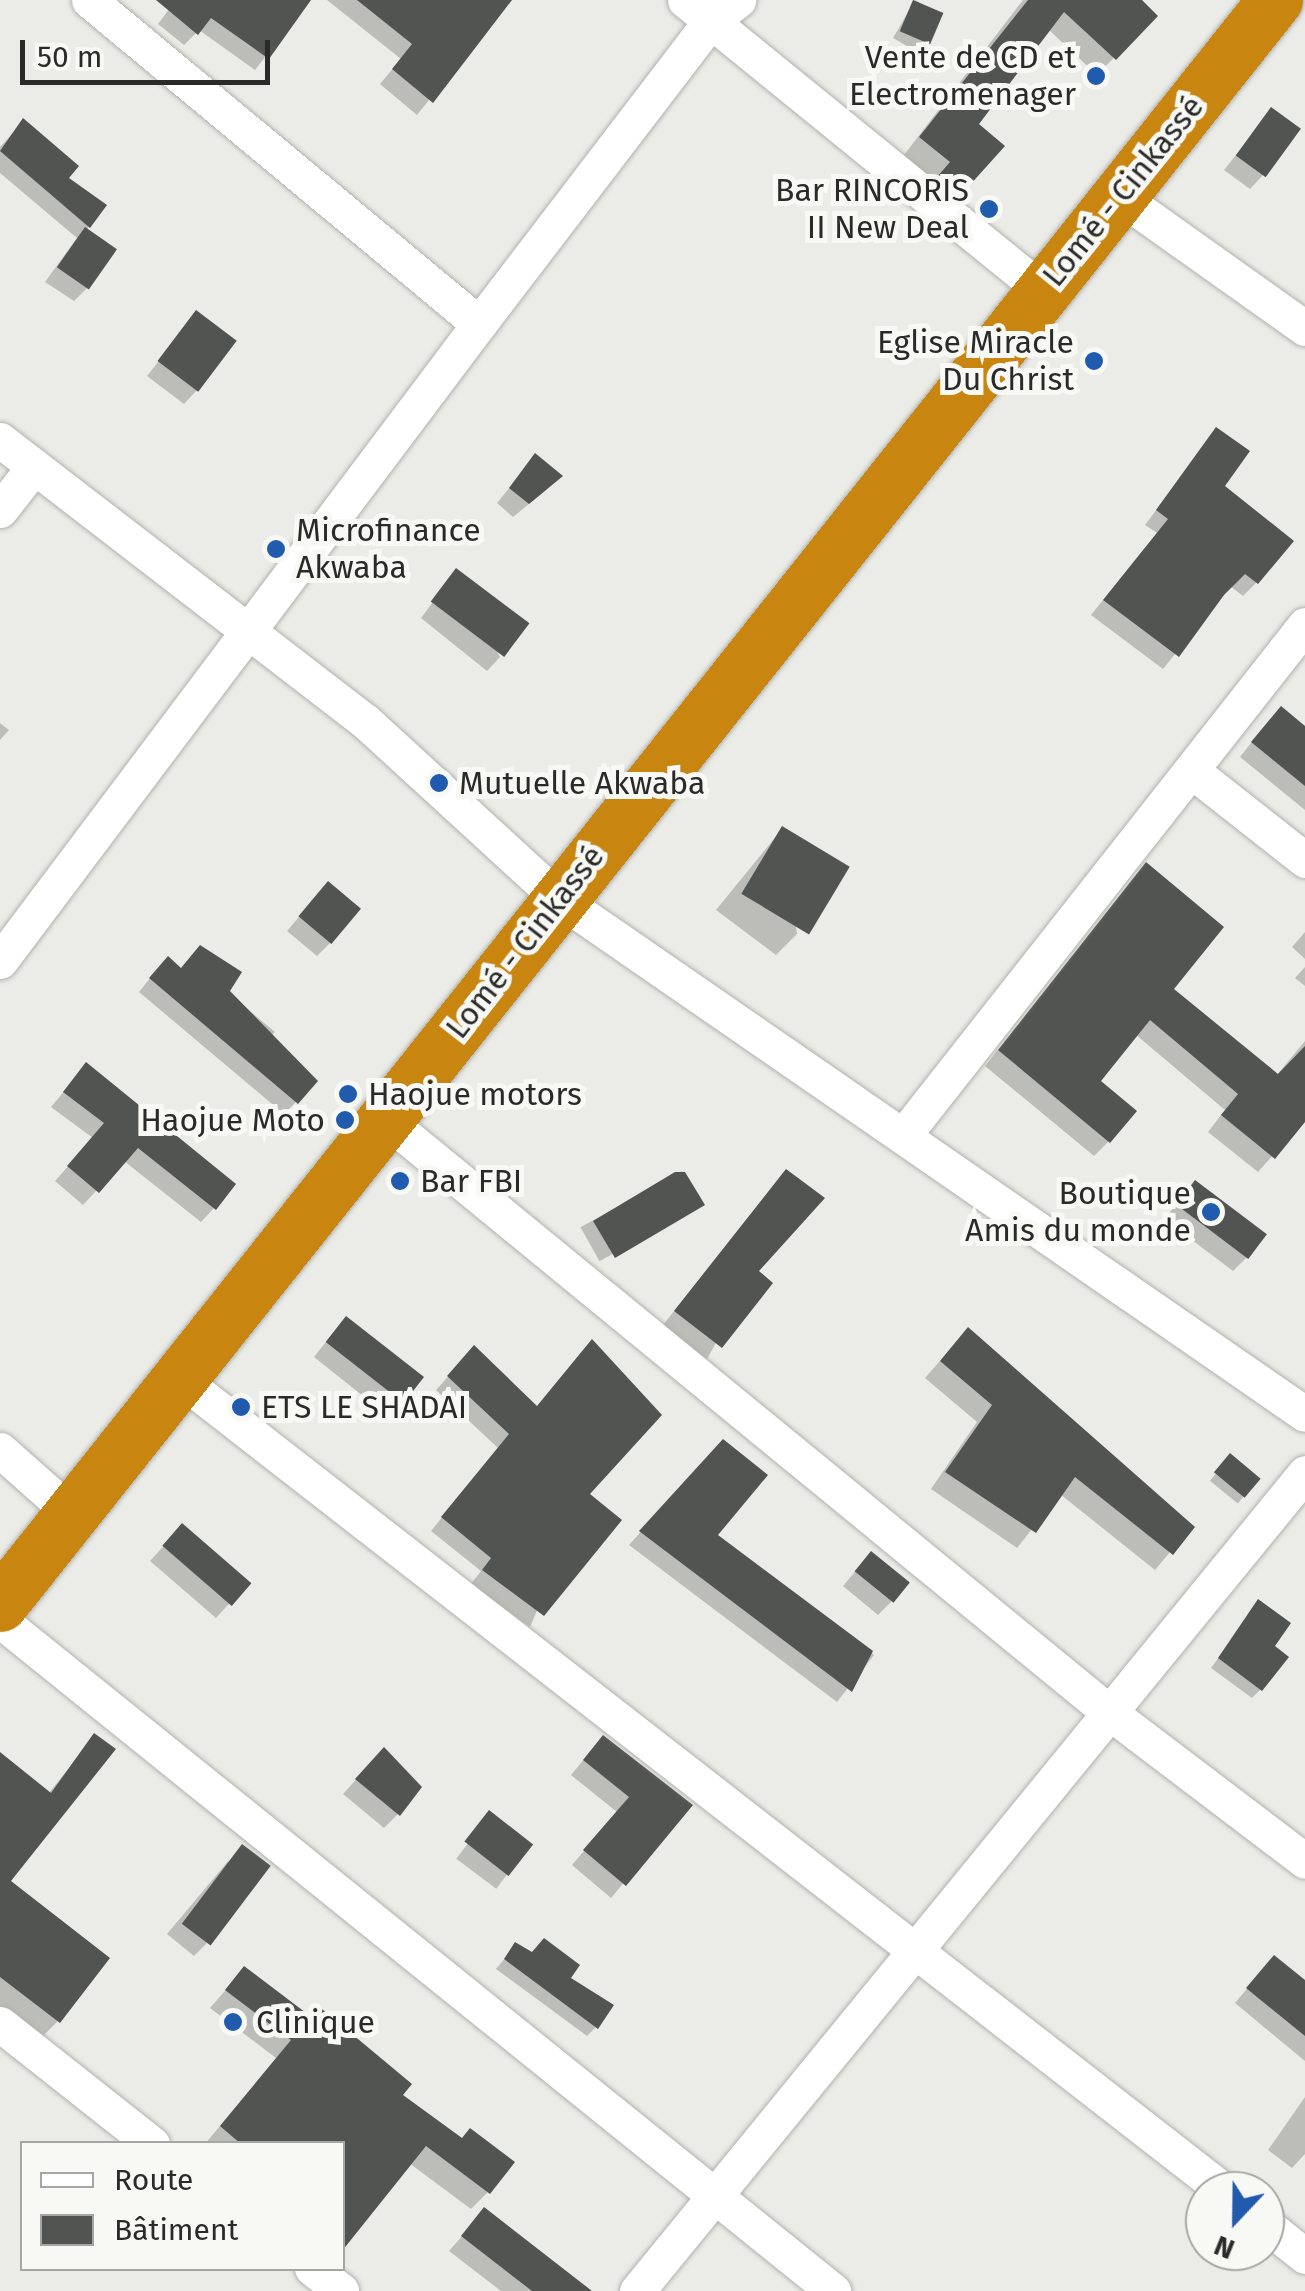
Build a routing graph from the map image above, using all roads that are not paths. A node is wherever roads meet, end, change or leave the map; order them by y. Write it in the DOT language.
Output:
graph roads {
  1 [pos="88,0"];
  2 [pos="738,0"];
  3 [pos="1275,0"];
  4 [pos="698,11"];
  5 [pos="1119,196"];
  6 [pos="1043,291"];
  7 [pos="478,324"];
  8 [pos="1305,328"];
  9 [pos="0,440"];
  10 [pos="33,468"];
  11 [pos="0,510"];
  12 [pos="1305,625"];
  13 [pos="250,638"];
  14 [pos="1192,771"];
  15 [pos="1305,860"];
  16 [pos="558,899"];
  17 [pos="0,961"];
  18 [pos="386,1119"];
  19 [pos="903,1136"];
  20 [pos="179,1378"];
  21 [pos="1305,1414"];
  22 [pos="0,1450"];
  23 [pos="1305,1473"];
  24 [pos="72,1514"];
  25 [pos="0,1604"];
  26 [pos="0,1620"];
  27 [pos="1105,1709"];
  28 [pos="1305,1861"];
  29 [pos="922,1951"];
  30 [pos="0,2024"];
  31 [pos="148,2141"];
  32 [pos="1199,2171"];
  33 [pos="712,2201"];
  34 [pos="1285,2240"];
  35 [pos="1305,2256"];
  36 [pos="316,2271"];
  37 [pos="341,2291"];
  38 [pos="637,2291"];
  39 [pos="833,2291"];
  1 -- 7 [label="street"];
  2 -- 4 [label="street"];
  3 -- 5 [label="highway, Lomé - Cinkassé"];
  4 -- 6 [label="street"];
  4 -- 7 [label="street"];
  5 -- 6 [label="highway, Lomé - Cinkassé"];
  5 -- 8 [label="street"];
  6 -- 16 [label="highway, Lomé - Cinkassé"];
  7 -- 13 [label="street"];
  9 -- 10 [label="street"];
  10 -- 11 [label="street"];
  10 -- 13 [label="street"];
  12 -- 14 [label="street"];
  13 -- 16 [label="street"];
  13 -- 17 [label="street"];
  14 -- 15 [label="street"];
  14 -- 19 [label="street"];
  16 -- 18 [label="highway, Lomé - Cinkassé"];
  16 -- 19 [label="street"];
  18 -- 20 [label="highway, Lomé - Cinkassé"];
  18 -- 27 [label="street"];
  19 -- 21 [label="street"];
  20 -- 24 [label="highway, Lomé - Cinkassé"];
  20 -- 29 [label="street"];
  22 -- 24 [label="street"];
  23 -- 27 [label="street"];
  24 -- 25 [label="highway, Lomé - Cinkassé"];
  26 -- 33 [label="street"];
  27 -- 28 [label="street"];
  27 -- 29 [label="street"];
  29 -- 32 [label="street"];
  29 -- 33 [label="street"];
  30 -- 31 [label="street"];
  33 -- 38 [label="street"];
  33 -- 39 [label="street"];
  34 -- 35 [label="street"];
  36 -- 37 [label="street"];
}
